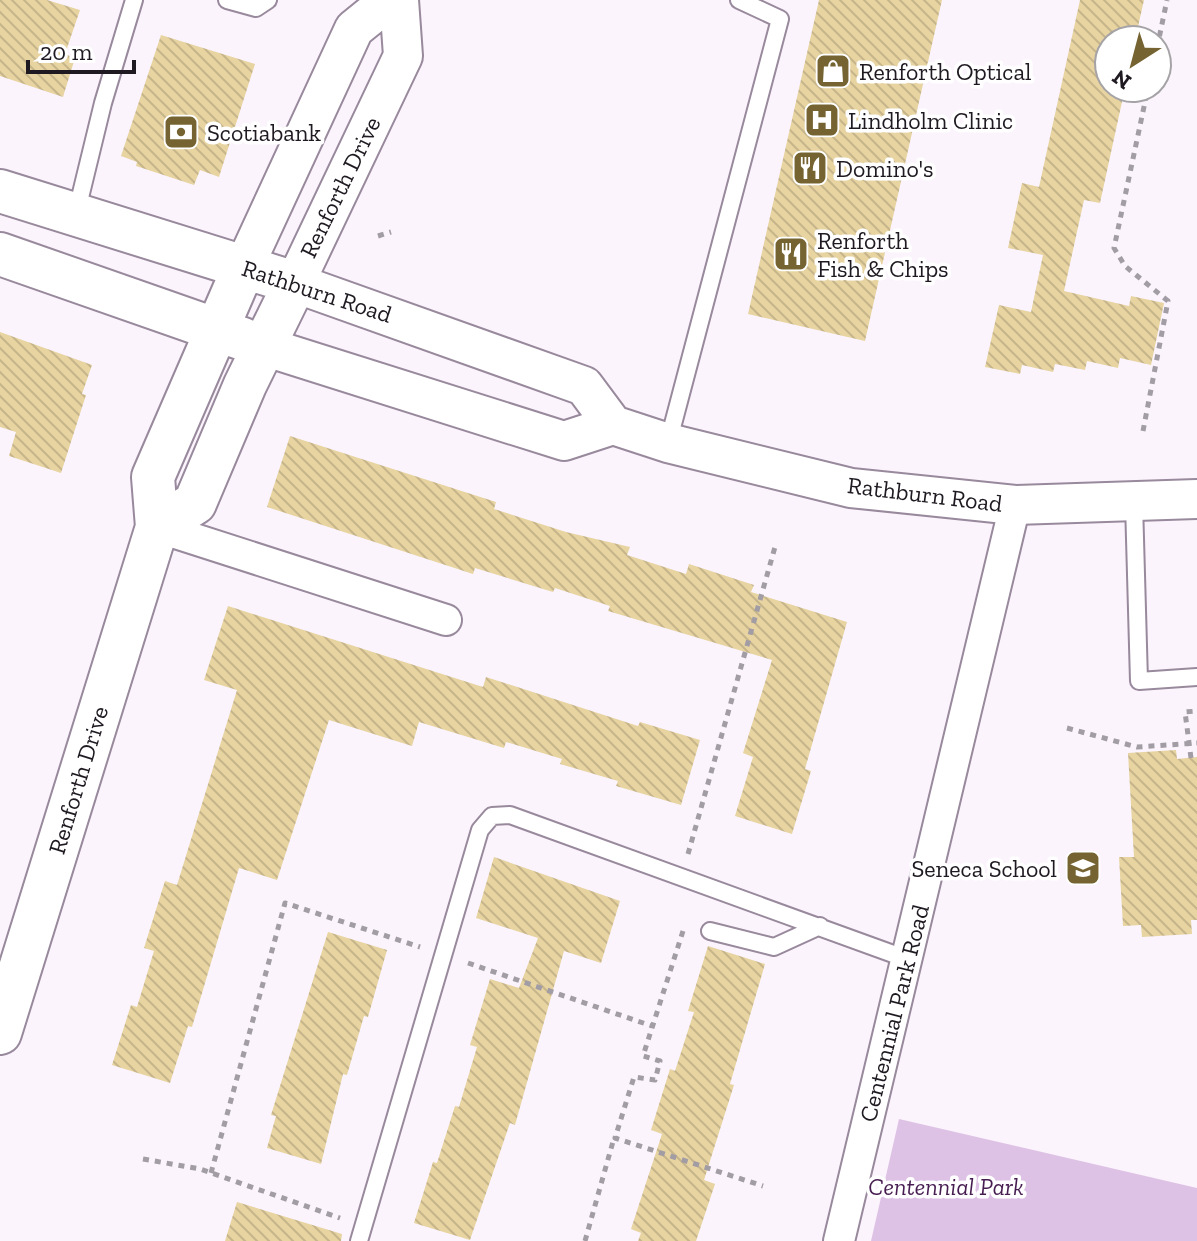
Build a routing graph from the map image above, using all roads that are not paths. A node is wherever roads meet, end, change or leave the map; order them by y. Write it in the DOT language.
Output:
graph roads {
  1 [pos="134,0"];
  2 [pos="227,0"];
  3 [pos="268,0"];
  4 [pos="390,0"];
  5 [pos="399,0"];
  6 [pos="739,0"];
  7 [pos="0,191"];
  8 [pos="76,215"];
  9 [pos="0,254"];
  10 [pos="244,267"];
  11 [pos="295,283"];
  12 [pos="217,328"];
  13 [pos="263,346"];
  14 [pos="613,425"];
  15 [pos="668,443"];
  16 [pos="1197,499"];
  17 [pos="1134,503"];
  18 [pos="1015,505"];
  19 [pos="157,527"];
  20 [pos="446,620"];
  21 [pos="1197,677"];
  22 [pos="820,926"];
  23 [pos="710,931"];
  24 [pos="907,959"];
  25 [pos="0,1033"];
  26 [pos="361,1234"];
  27 [pos="839,1241"];
  1 -- 8 [label="lane"];
  2 -- 3 [label="lane"];
  4 -- 10 [label="street, Renforth Drive"];
  5 -- 11 [label="street, Renforth Drive"];
  6 -- 15 [label="lane"];
  7 -- 8 [label="main road, Rathburn Road"];
  8 -- 10 [label="main road, Rathburn Road"];
  9 -- 12 [label="main road"];
  10 -- 11 [label="main road, Rathburn Road"];
  10 -- 12 [label="main road, Renforth Drive"];
  11 -- 13 [label="main road, Renforth Drive"];
  11 -- 14 [label="street, Rathburn Road"];
  12 -- 13 [label="main road"];
  12 -- 19 [label="main road, Renforth Drive"];
  13 -- 14 [label="street"];
  13 -- 19 [label="main road, Renforth Drive"];
  14 -- 15 [label="street, Rathburn Road"];
  15 -- 18 [label="street, Rathburn Road"];
  16 -- 17 [label="street, Rathburn Road"];
  17 -- 18 [label="street, Rathburn Road"];
  17 -- 21 [label="lane"];
  18 -- 24 [label="street, Centennial Park Road"];
  19 -- 20 [label="street"];
  19 -- 25 [label="main road, Renforth Drive"];
  22 -- 23 [label="lane"];
  22 -- 24 [label="lane"];
  22 -- 26 [label="lane"];
  24 -- 27 [label="street, Centennial Park Road"];
}
